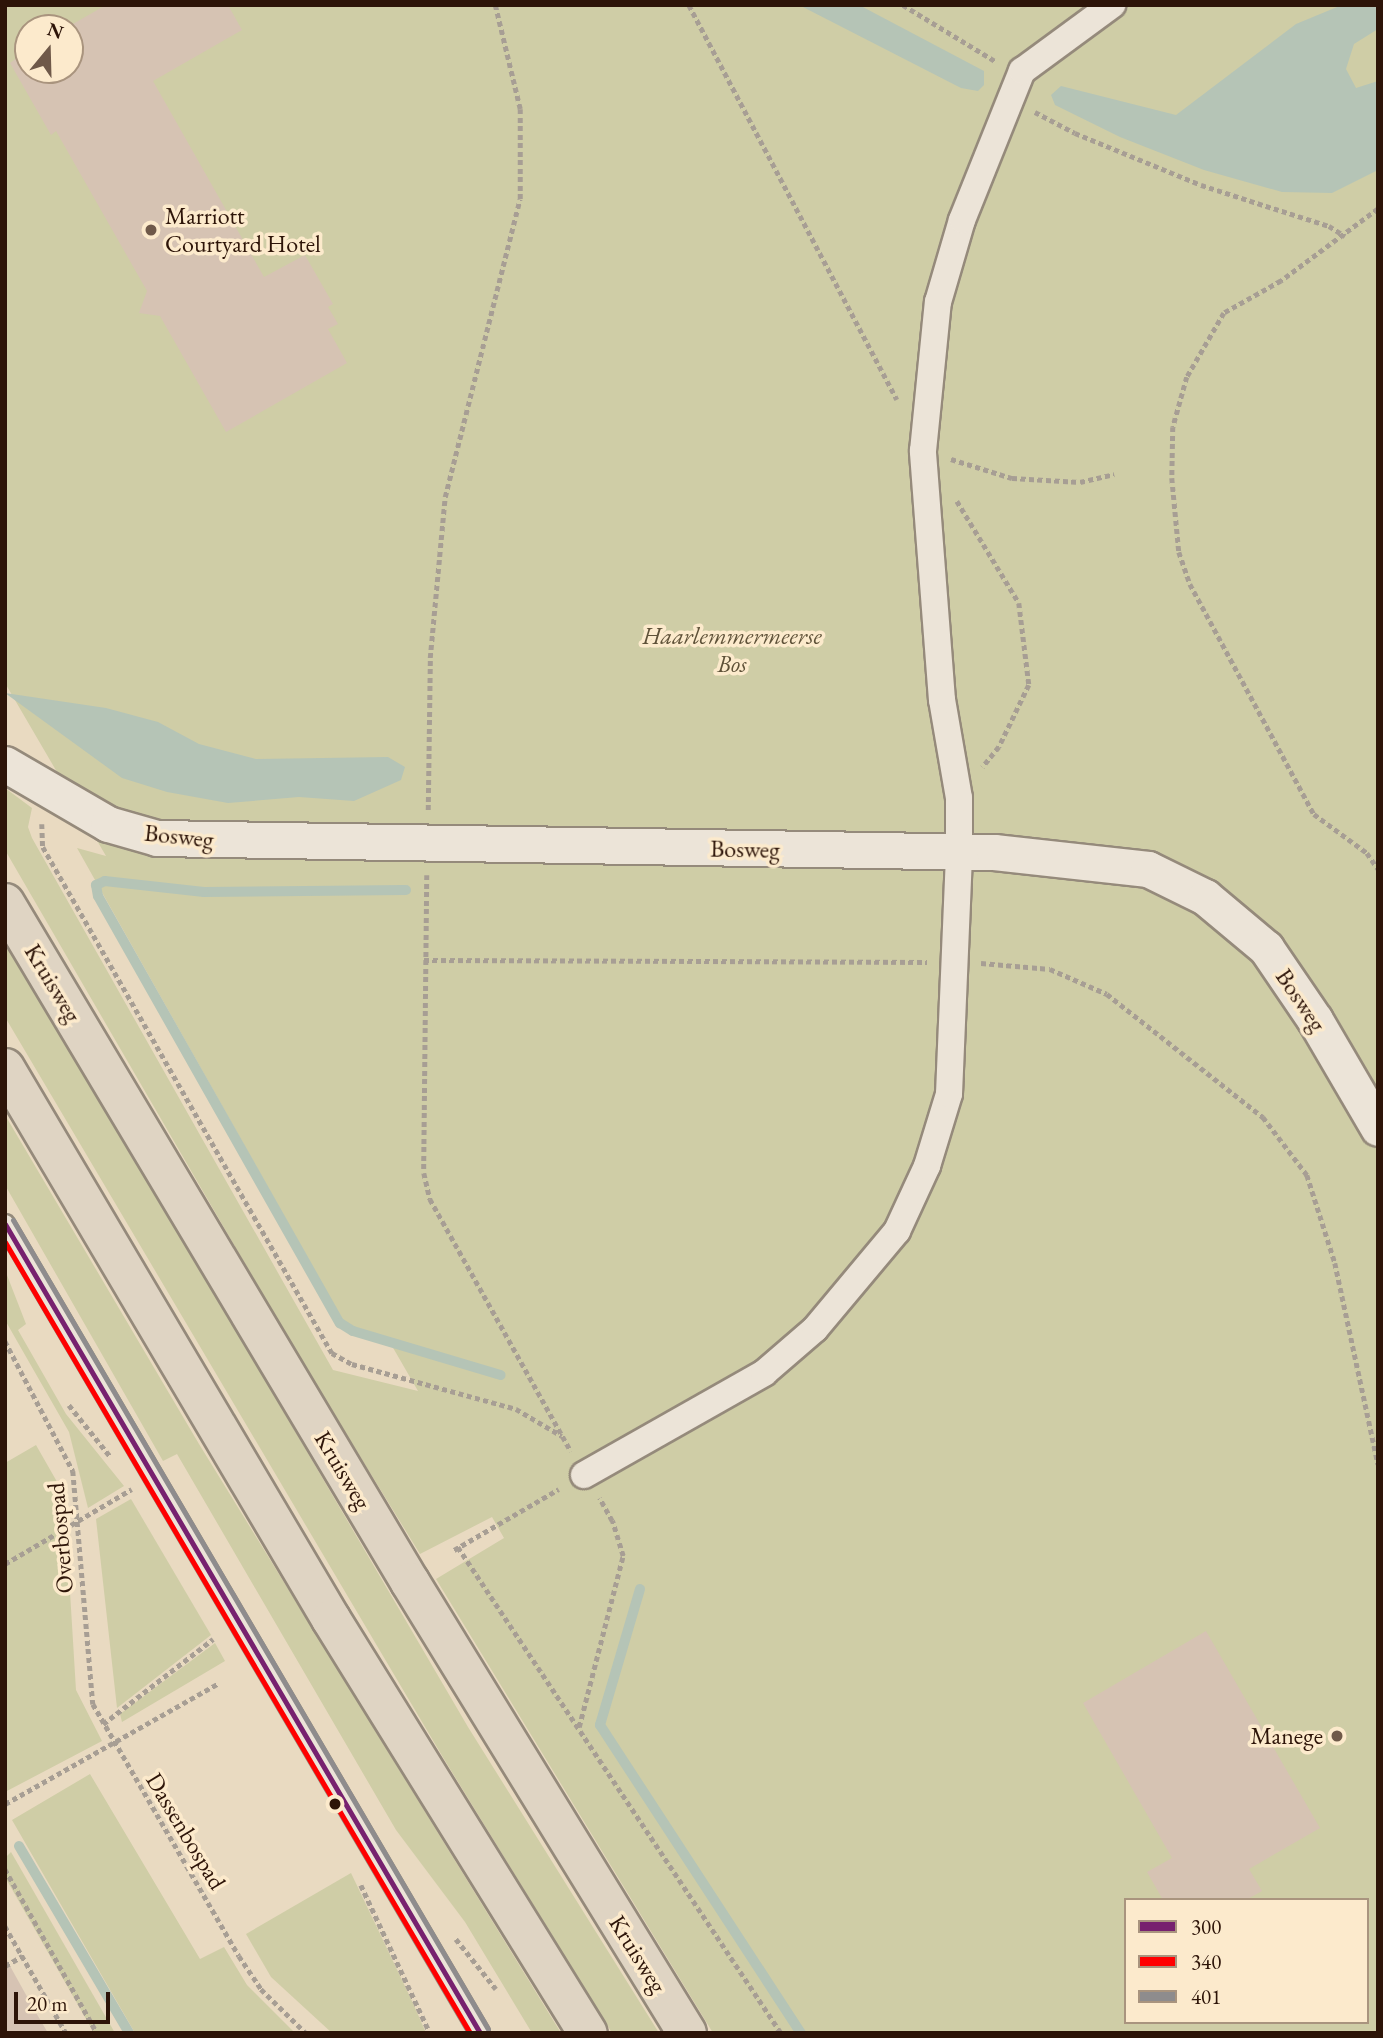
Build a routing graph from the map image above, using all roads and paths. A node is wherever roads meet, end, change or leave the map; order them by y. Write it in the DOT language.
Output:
graph roads {
  1 [pos="495,5"];
  2 [pos="689,5"];
  3 [pos="903,5"];
  4 [pos="1112,5"];
  5 [pos="1022,71"];
  6 [pos="1010,99"];
  7 [pos="1378,209"];
  8 [pos="1345,236"];
  9 [pos="898,402"];
  10 [pos="923,451"];
  11 [pos="1114,474"];
  12 [pos="5,764"];
  13 [pos="55,796"];
  14 [pos="959,798"];
  15 [pos="428,846"];
  16 [pos="959,852"];
  17 [pos="1378,869"];
  18 [pos="5,903"];
  19 [pos="424,960"];
  20 [pos="957,962"];
  21 [pos="5,1068"];
  22 [pos="1378,1128"];
  23 [pos="5,1224"];
  24 [pos="5,1341"];
  25 [pos="69,1405"];
  26 [pos="1377,1452"];
  27 [pos="111,1459"];
  28 [pos="1378,1464"];
  29 [pos="584,1475"];
  30 [pos="129,1480"];
  31 [pos="122,1495"];
  32 [pos="138,1495"];
  33 [pos="76,1521"];
  34 [pos="5,1564"];
  35 [pos="213,1639"];
  36 [pos="217,1684"];
  37 [pos="103,1724"];
  38 [pos="579,1727"];
  39 [pos="113,1743"];
  40 [pos="5,1804"];
  41 [pos="5,1869"];
  42 [pos="358,1878"];
  43 [pos="5,1926"];
  44 [pos="22,1956"];
  45 [pos="5,1966"];
  46 [pos="66,2033"];
  47 [pos="97,2033"];
  48 [pos="306,2033"];
  49 [pos="430,2033"];
  50 [pos="480,2033"];
  51 [pos="588,2033"];
  52 [pos="687,2033"];
  53 [pos="781,2033"];
  1 -- 15 [label="path"];
  2 -- 9 [label="path"];
  3 -- 5 [label="path"];
  4 -- 5 [label="street"];
  5 -- 6 [label="street"];
  6 -- 8 [label="path"];
  6 -- 10 [label="street"];
  7 -- 8 [label="path"];
  8 -- 17 [label="path"];
  10 -- 11 [label="path"];
  10 -- 14 [label="street"];
  10 -- 14 [label="path"];
  12 -- 13 [label="street, Bosweg"];
  13 -- 15 [label="street, Bosweg"];
  13 -- 19 [label="path"];
  14 -- 16 [label="street"];
  15 -- 16 [label="street, Bosweg"];
  15 -- 19 [label="path"];
  16 -- 20 [label="street"];
  16 -- 22 [label="street, Bosweg"];
  18 -- 52 [label="highway, Kruisweg"];
  19 -- 20 [label="path"];
  20 -- 26 [label="path"];
  20 -- 29 [label="street"];
  21 -- 51 [label="highway"];
  23 -- 50 [label="lane"];
  24 -- 33 [label="path, Overbospad"];
  25 -- 27 [label="path"];
  26 -- 28 [label="path"];
  29 -- 38 [label="path"];
  29 -- 38 [label="path"];
  30 -- 32 [label="path"];
  31 -- 33 [label="path"];
  33 -- 34 [label="path"];
  33 -- 37 [label="path, Overbospad"];
  35 -- 37 [label="path"];
  36 -- 39 [label="path"];
  37 -- 39 [label="path, Overbospad"];
  38 -- 53 [label="path"];
  39 -- 40 [label="path"];
  39 -- 48 [label="path, Dassenbospad"];
  41 -- 47 [label="path"];
  42 -- 49 [label="path"];
  43 -- 44 [label="path"];
  44 -- 45 [label="path"];
  44 -- 46 [label="path"];
}
